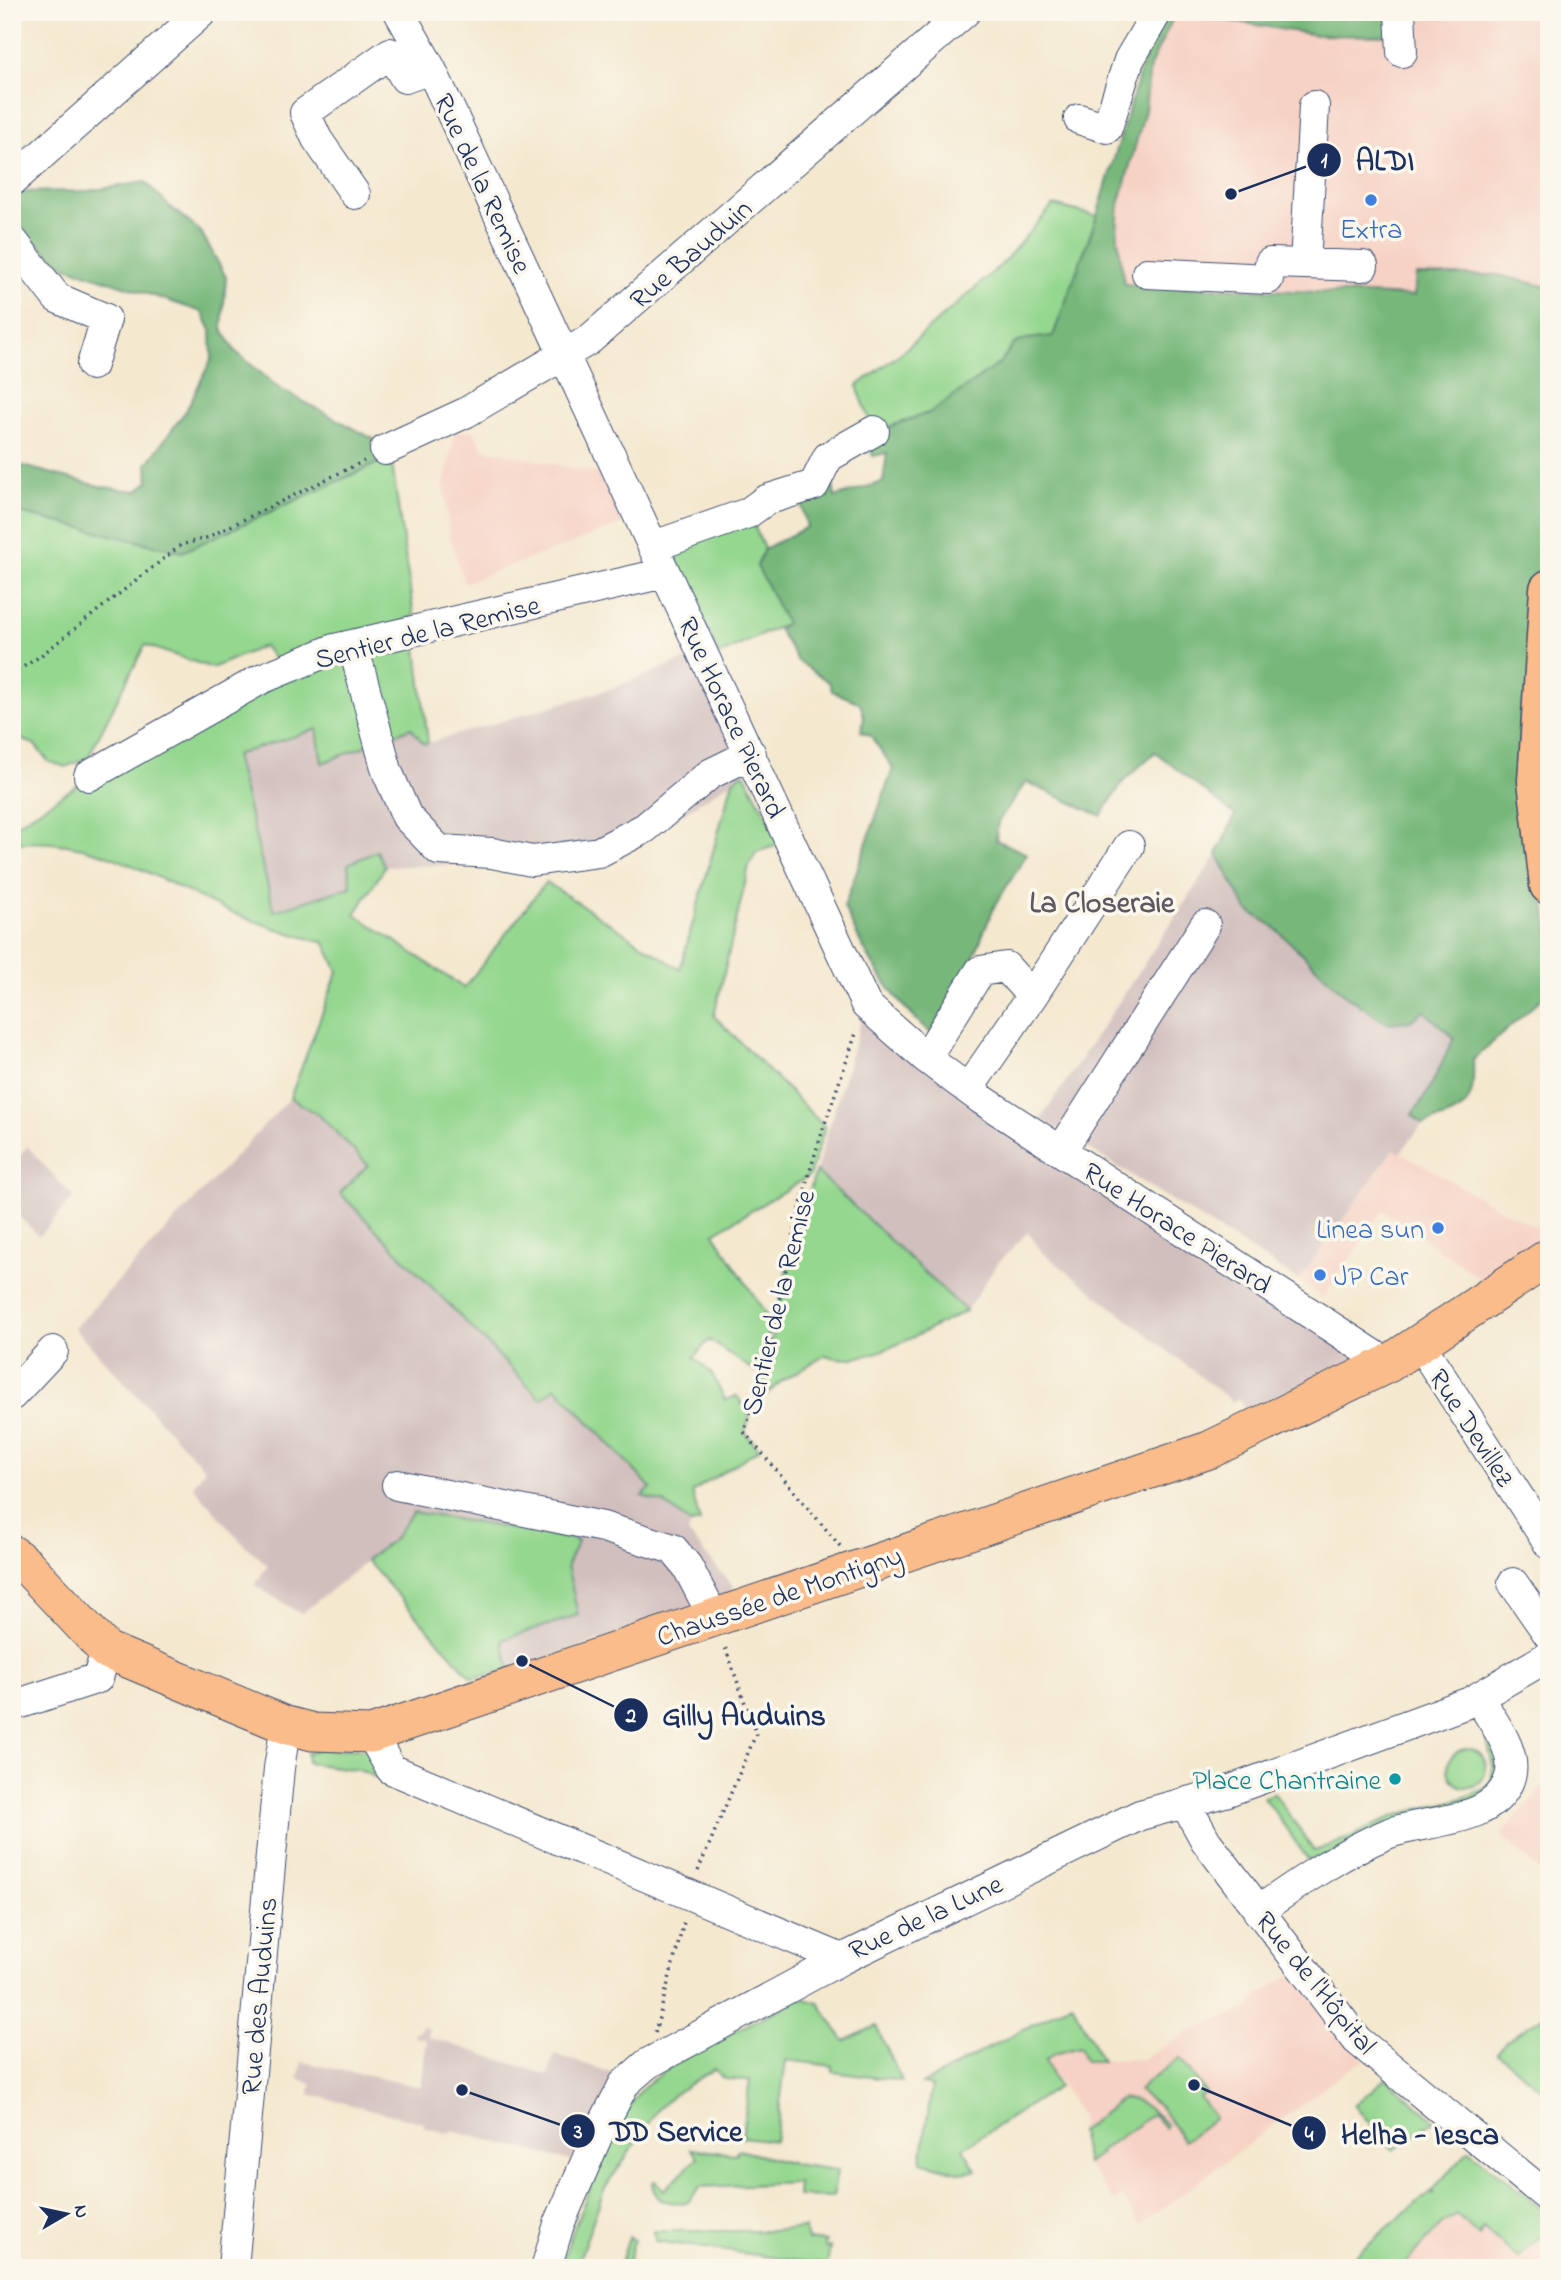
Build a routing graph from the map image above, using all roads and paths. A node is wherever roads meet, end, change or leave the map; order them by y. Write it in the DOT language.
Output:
graph roads {
  1 [pos="202,12"];
  2 [pos="399,12"];
  3 [pos="965,12"];
  4 [pos="1157,12"];
  5 [pos="1400,12"];
  6 [pos="1402,52"];
  7 [pos="431,69"];
  8 [pos="1314,106"];
  9 [pos="1079,119"];
  10 [pos="12,181"];
  11 [pos="355,194"];
  12 [pos="12,240"];
  13 [pos="1305,264"];
  14 [pos="1363,266"];
  15 [pos="1147,273"];
  16 [pos="564,357"];
  17 [pos="92,365"];
  18 [pos="874,431"];
  19 [pos="385,450"];
  20 [pos="660,559"];
  21 [pos="1549,589"];
  22 [pos="353,645"];
  23 [pos="12,674"];
  24 [pos="751,754"];
  25 [pos="89,776"];
  26 [pos="1129,846"];
  27 [pos="1549,885"];
  28 [pos="1205,925"];
  29 [pos="1032,996"];
  30 [pos="866,1005"];
  31 [pos="926,1058"];
  32 [pos="968,1089"];
  33 [pos="1061,1150"];
  34 [pos="1549,1257"];
  35 [pos="1420,1344"];
  36 [pos="53,1351"];
  37 [pos="1388,1364"];
  38 [pos="12,1395"];
  39 [pos="397,1486"];
  40 [pos="1549,1544"];
  41 [pos="12,1555"];
  42 [pos="858,1567"];
  43 [pos="1513,1583"];
  44 [pos="713,1616"];
  45 [pos="1549,1635"];
  46 [pos="106,1650"];
  47 [pos="1549,1656"];
  48 [pos="1490,1692"];
  49 [pos="12,1706"];
  50 [pos="286,1725"];
  51 [pos="371,1734"];
  52 [pos="1185,1803"];
  53 [pos="688,1893"];
  54 [pos="1254,1904"];
  55 [pos="842,1959"];
  56 [pos="647,2064"];
  57 [pos="1549,2198"];
  58 [pos="233,2268"];
  59 [pos="546,2268"];
  1 -- 10 [label="street"];
  2 -- 7 [label="street, Rue de la Remise"];
  3 -- 16 [label="street, Rue Bauduin"];
  4 -- 9 [label="street"];
  5 -- 6 [label="street"];
  7 -- 11 [label="street"];
  7 -- 16 [label="street, Rue de la Remise"];
  8 -- 13 [label="street"];
  12 -- 17 [label="street"];
  13 -- 14 [label="street"];
  13 -- 15 [label="street"];
  16 -- 19 [label="street, Rue Bauduin"];
  16 -- 20 [label="street, Rue Horace Pierard"];
  18 -- 20 [label="street, Sentier de la Remise"];
  19 -- 23 [label="path"];
  20 -- 22 [label="street, Sentier de la Remise"];
  20 -- 24 [label="street, Rue Horace Pierard"];
  21 -- 27 [label="highway"];
  22 -- 24 [label="street"];
  22 -- 25 [label="street, Sentier de la Remise"];
  24 -- 30 [label="street, Rue Horace Pierard"];
  26 -- 29 [label="street"];
  28 -- 33 [label="street"];
  29 -- 31 [label="street"];
  29 -- 32 [label="street"];
  30 -- 31 [label="street, Rue Horace Pierard"];
  30 -- 42 [label="path, Sentier de la Remise"];
  31 -- 32 [label="street, Rue Horace Pierard"];
  32 -- 33 [label="street, Rue Horace Pierard"];
  33 -- 37 [label="street, Rue Horace Pierard"];
  34 -- 35 [label="main road, Chaussée de Montigny"];
  35 -- 37 [label="main road, Chaussée de Montigny"];
  35 -- 40 [label="street, Rue Devillez"];
  36 -- 38 [label="street"];
  37 -- 42 [label="main road, Chaussée de Montigny"];
  39 -- 44 [label="street"];
  41 -- 46 [label="main road, Chaussée de Montigny"];
  42 -- 44 [label="main road, Chaussée de Montigny"];
  43 -- 45 [label="street"];
  44 -- 51 [label="main road, Chaussée de Montigny"];
  44 -- 53 [label="path"];
  46 -- 49 [label="street"];
  46 -- 50 [label="main road, Chaussée de Montigny"];
  47 -- 48 [label="street"];
  48 -- 52 [label="street, Rue de la Lune"];
  48 -- 54 [label="street"];
  50 -- 51 [label="main road, Chaussée de Montigny"];
  50 -- 58 [label="street, Rue des Auduins"];
  51 -- 53 [label="street, Rue de la Lune"];
  52 -- 54 [label="street"];
  52 -- 55 [label="street, Rue de la Lune"];
  53 -- 55 [label="street, Rue de la Lune"];
  53 -- 56 [label="path"];
  54 -- 57 [label="street, Rue de l'Hôpital"];
  55 -- 56 [label="street"];
  56 -- 59 [label="street"];
}
